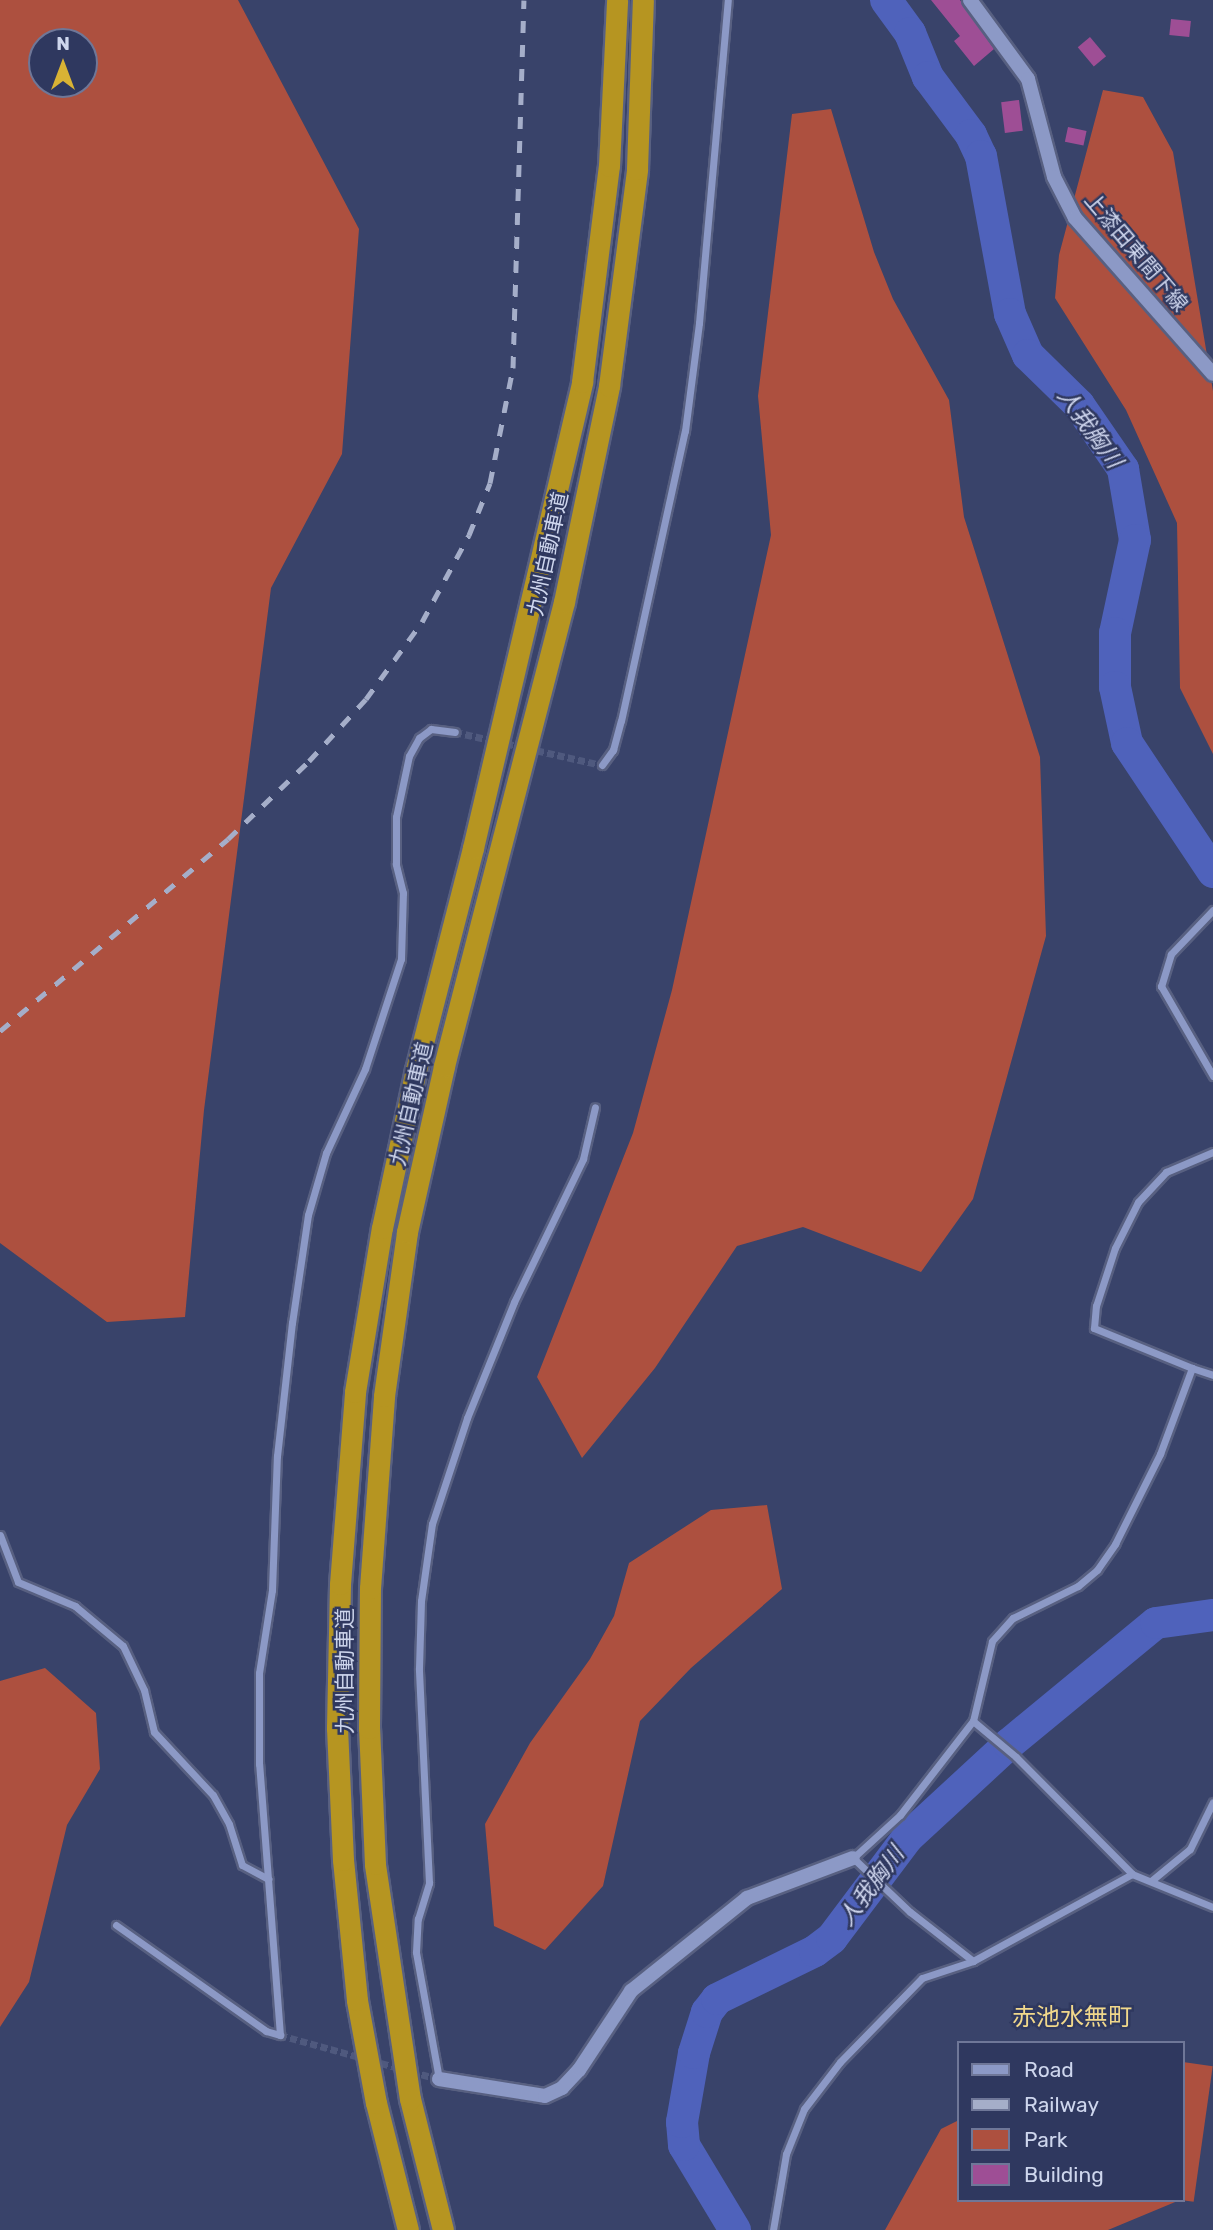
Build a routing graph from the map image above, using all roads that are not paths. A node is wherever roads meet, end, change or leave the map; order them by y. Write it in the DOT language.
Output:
graph roads {
  1 [pos="617,0"];
  2 [pos="643,0"];
  3 [pos="728,0"];
  4 [pos="970,0"];
  5 [pos="1213,374"];
  6 [pos="455,732"];
  7 [pos="602,765"];
  8 [pos="1213,911"];
  9 [pos="1213,1076"];
  10 [pos="595,1107"];
  11 [pos="1213,1153"];
  12 [pos="1192,1368"];
  13 [pos="1213,1375"];
  14 [pos="0,1535"];
  15 [pos="973,1721"];
  16 [pos="1213,1802"];
  17 [pos="853,1858"];
  18 [pos="1132,1874"];
  19 [pos="268,1879"];
  20 [pos="1151,1881"];
  21 [pos="1213,1907"];
  22 [pos="116,1925"];
  23 [pos="972,1961"];
  24 [pos="439,2079"];
  25 [pos="408,2230"];
  26 [pos="443,2230"];
  27 [pos="773,2230"];
  1 -- 25 [label="highway, 九州自動車道"];
  2 -- 26 [label="highway, 九州自動車道"];
  3 -- 7 [label="street"];
  4 -- 5 [label="street, 上漆田東間下線"];
  6 -- 19 [label="street"];
  8 -- 9 [label="street"];
  10 -- 24 [label="street"];
  11 -- 12 [label="street"];
  12 -- 13 [label="street"];
  12 -- 15 [label="street"];
  14 -- 19 [label="street"];
  15 -- 17 [label="street"];
  15 -- 18 [label="street"];
  16 -- 20 [label="street"];
  17 -- 23 [label="street"];
  17 -- 24 [label="street"];
  18 -- 20 [label="street"];
  18 -- 23 [label="street"];
  19 -- 22 [label="street"];
  20 -- 21 [label="street"];
  23 -- 27 [label="street"];
}
